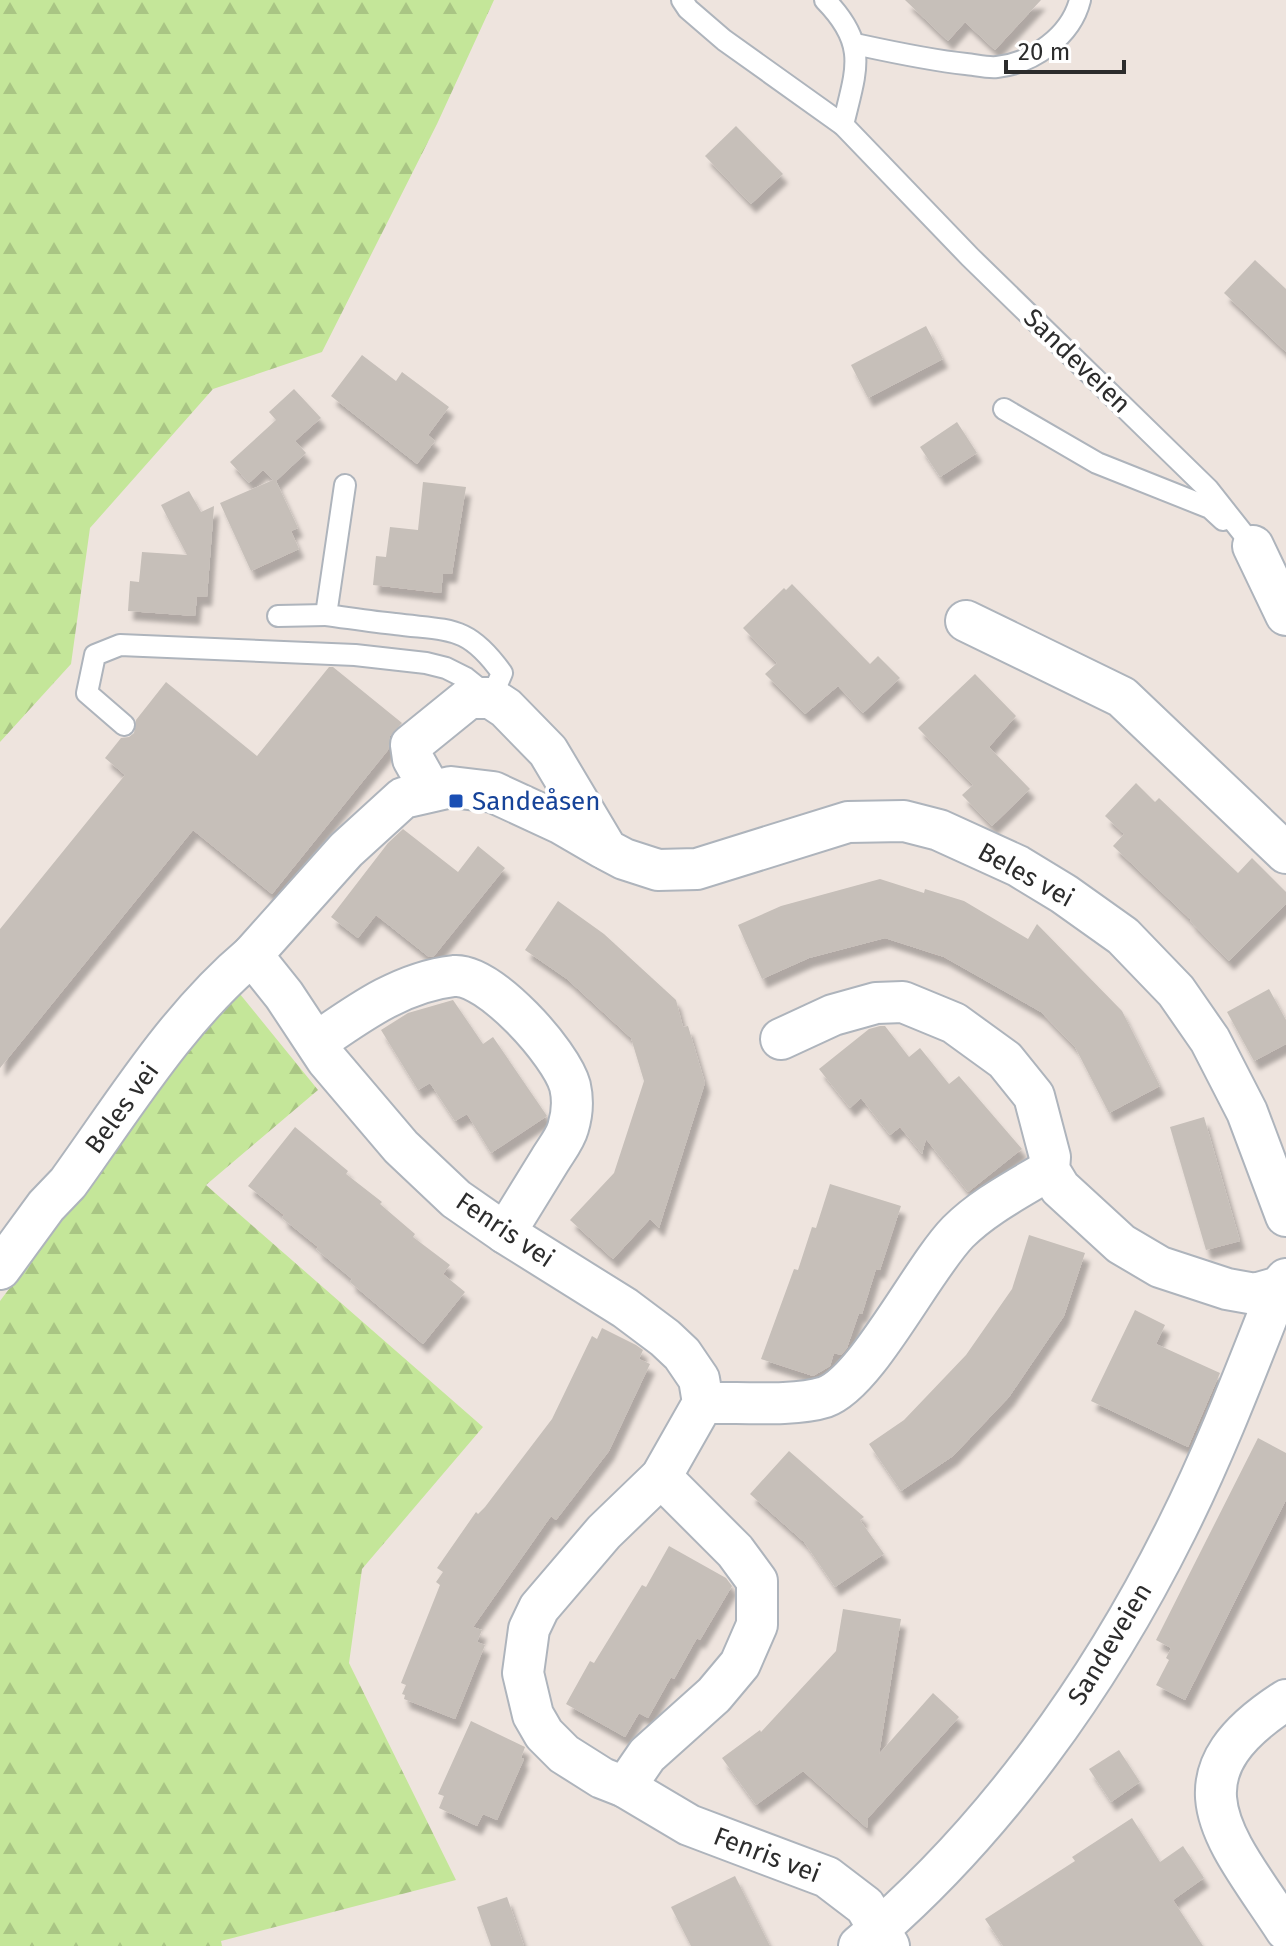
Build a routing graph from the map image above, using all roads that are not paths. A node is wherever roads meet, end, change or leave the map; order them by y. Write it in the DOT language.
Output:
graph roads {
  1 [pos="682,0"];
  2 [pos="825,0"];
  3 [pos="1080,0"];
  4 [pos="855,44"];
  5 [pos="843,125"];
  6 [pos="1004,409"];
  7 [pos="345,485"];
  8 [pos="1253,546"];
  9 [pos="326,615"];
  10 [pos="1286,615"];
  11 [pos="278,616"];
  12 [pos="966,621"];
  13 [pos="491,698"];
  14 [pos="124,725"];
  15 [pos="431,791"];
  16 [pos="607,850"];
  17 [pos="1286,853"];
  18 [pos="259,963"];
  19 [pos="781,1039"];
  20 [pos="317,1042"];
  21 [pos="1049,1170"];
  22 [pos="1286,1216"];
  23 [pos="505,1233"];
  24 [pos="0,1269"];
  25 [pos="1283,1283"];
  26 [pos="703,1403"];
  27 [pos="661,1477"];
  28 [pos="1286,1700"];
  29 [pos="625,1787"];
  30 [pos="1286,1930"];
  31 [pos="876,1941"];
  1 -- 5 [label="lane, Sandeveien"];
  2 -- 4 [label="lane"];
  3 -- 4 [label="lane"];
  4 -- 5 [label="lane"];
  5 -- 8 [label="lane, Sandeveien"];
  6 -- 8 [label="lane"];
  7 -- 9 [label="lane"];
  8 -- 10 [label="street, Sandeveien"];
  9 -- 11 [label="lane"];
  9 -- 13 [label="lane"];
  12 -- 17 [label="street"];
  13 -- 14 [label="lane"];
  13 -- 15 [label="street"];
  13 -- 16 [label="street"];
  15 -- 16 [label="street, Beles vei"];
  15 -- 18 [label="street, Beles vei"];
  16 -- 22 [label="street, Beles vei"];
  18 -- 20 [label="street, Fenris vei"];
  18 -- 24 [label="street, Beles vei"];
  19 -- 21 [label="street"];
  20 -- 23 [label="street, Fenris vei"];
  20 -- 23 [label="street"];
  21 -- 25 [label="street"];
  21 -- 26 [label="street"];
  23 -- 26 [label="street, Fenris vei"];
  25 -- 31 [label="street, Sandeveien"];
  26 -- 27 [label="street, Fenris vei"];
  27 -- 29 [label="street"];
  27 -- 29 [label="street, Fenris vei"];
  28 -- 30 [label="street"];
  29 -- 31 [label="street, Fenris vei"];
}
